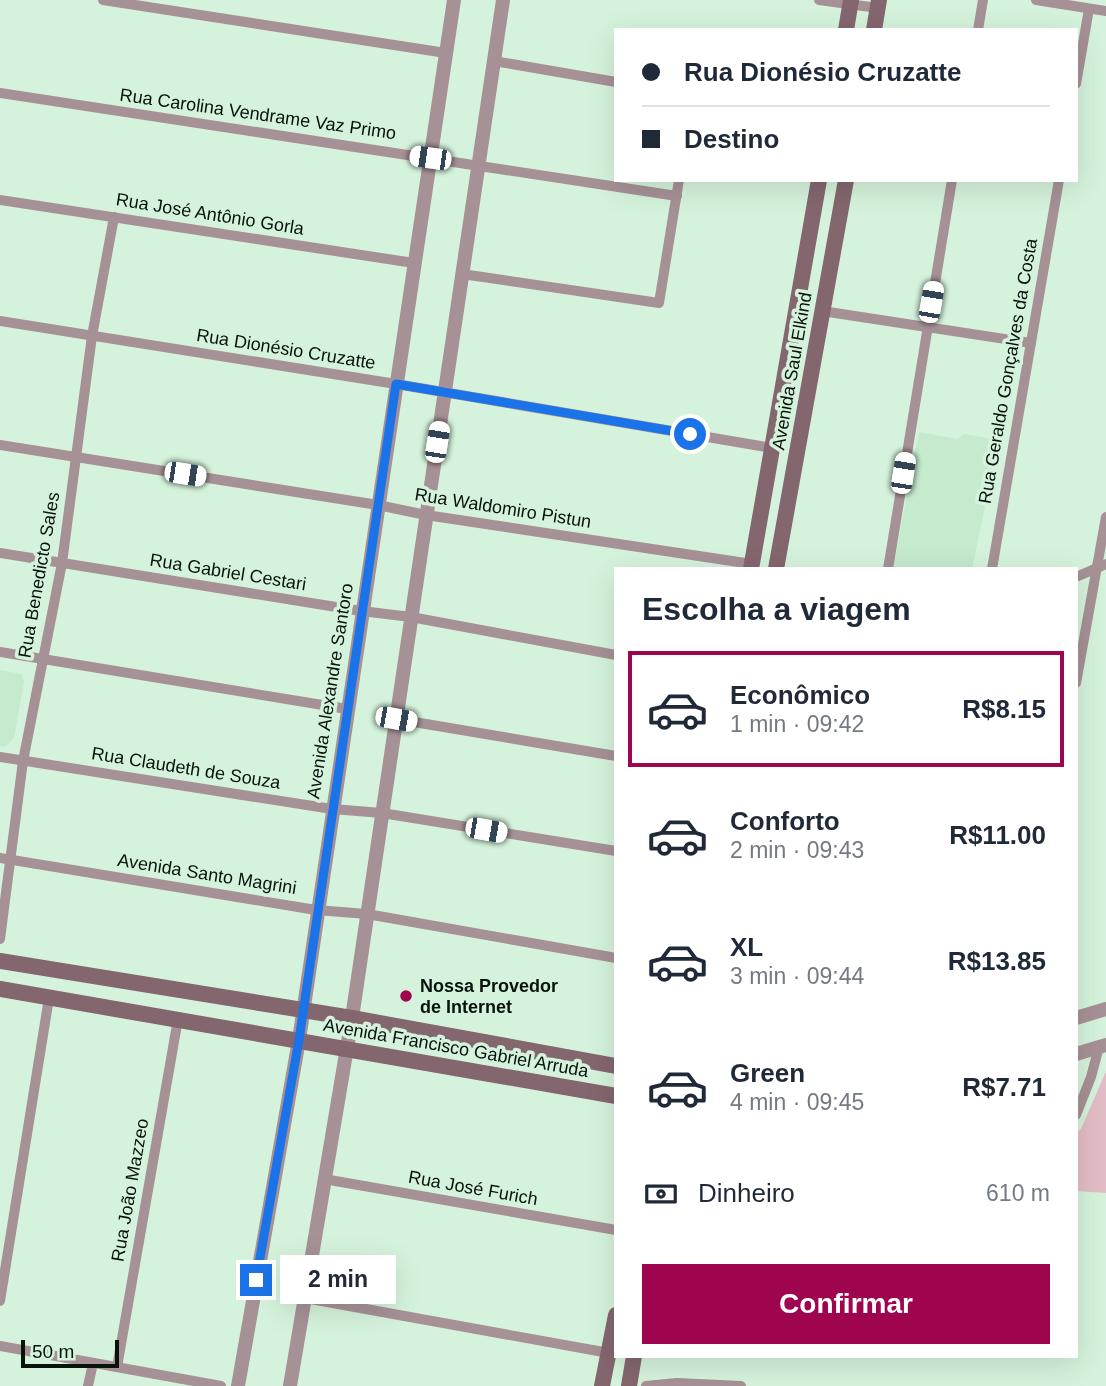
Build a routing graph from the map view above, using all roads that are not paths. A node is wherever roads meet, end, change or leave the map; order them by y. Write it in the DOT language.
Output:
graph roads {
  1 [pos="103,0"];
  2 [pos="454,0"];
  3 [pos="503,0"];
  4 [pos="819,0"];
  5 [pos="983,0"];
  6 [pos="1036,0"];
  7 [pos="850,2"];
  8 [pos="878,4"];
  9 [pos="1089,9"];
  10 [pos="1106,11"];
  11 [pos="846,28"];
  12 [pos="874,28"];
  13 [pos="978,28"];
  14 [pos="446,53"];
  15 [pos="494,61"];
  16 [pos="1078,72"];
  17 [pos="614,82"];
  18 [pos="0,93"];
  19 [pos="430,158"];
  20 [pos="478,167"];
  21 [pos="679,182"];
  22 [pos="819,182"];
  23 [pos="846,182"];
  24 [pos="952,182"];
  25 [pos="1059,182"];
  26 [pos="677,197"];
  27 [pos="0,200"];
  28 [pos="114,217"];
  29 [pos="414,263"];
  30 [pos="462,274"];
  31 [pos="822,311"];
  32 [pos="0,321"];
  33 [pos="927,327"];
  34 [pos="92,336"];
  35 [pos="1031,343"];
  36 [pos="396,384"];
  37 [pos="444,393"];
  38 [pos="779,405"];
  39 [pos="804,412"];
  40 [pos="0,445"];
  41 [pos="772,448"];
  42 [pos="75,457"];
  43 [pos="377,505"];
  44 [pos="426,515"];
  45 [pos="1106,517"];
  46 [pos="0,553"];
  47 [pos="62,562"];
  48 [pos="1102,566"];
  49 [pos="751,567"];
  50 [pos="776,567"];
  51 [pos="888,567"];
  52 [pos="992,567"];
  53 [pos="1078,576"];
  54 [pos="361,611"];
  55 [pos="411,617"];
  56 [pos="0,652"];
  57 [pos="614,654"];
  58 [pos="43,659"];
  59 [pos="1078,674"];
  60 [pos="347,709"];
  61 [pos="396,719"];
  62 [pos="614,756"];
  63 [pos="0,757"];
  64 [pos="23,761"];
  65 [pos="332,809"];
  66 [pos="382,813"];
  67 [pos="614,851"];
  68 [pos="4,859"];
  69 [pos="316,910"];
  70 [pos="367,914"];
  71 [pos="0,939"];
  72 [pos="614,958"];
  73 [pos="0,961"];
  74 [pos="0,989"];
  75 [pos="49,998"];
  76 [pos="1106,1009"];
  77 [pos="301,1010"];
  78 [pos="1078,1017"];
  79 [pos="352,1018"];
  80 [pos="178,1019"];
  81 [pos="299,1040"];
  82 [pos="1102,1046"];
  83 [pos="346,1048"];
  84 [pos="1078,1053"];
  85 [pos="614,1066"];
  86 [pos="614,1096"];
  87 [pos="1078,1110"];
  88 [pos="324,1179"];
  89 [pos="614,1230"];
  90 [pos="305,1298"];
  91 [pos="0,1301"];
  92 [pos="614,1326"];
  93 [pos="0,1346"];
  94 [pos="609,1353"];
  95 [pos="634,1358"];
  96 [pos="93,1363"];
  97 [pos="117,1367"];
  98 [pos="88,1386"];
  99 [pos="221,1386"];
  100 [pos="238,1386"];
  101 [pos="290,1386"];
  102 [pos="602,1386"];
  103 [pos="609,1386"];
  104 [pos="629,1386"];
  105 [pos="646,1386"];
  106 [pos="741,1386"];
  1 -- 14 [label="street"];
  2 -- 14 [label="street, Avenida Alexandre Santoro"];
  3 -- 15 [label="street"];
  4 -- 7 [label="street"];
  5 -- 13 [label="street"];
  6 -- 9 [label="street"];
  7 -- 8 [label="street"];
  7 -- 11 [label="main road"];
  8 -- 12 [label="main road"];
  9 -- 10 [label="street"];
  9 -- 16 [label="street"];
  14 -- 19 [label="street, Avenida Alexandre Santoro"];
  15 -- 17 [label="street"];
  15 -- 20 [label="street"];
  18 -- 19 [label="street, Rua Carolina Vendrame Vaz Primo"];
  19 -- 20 [label="street, Rua Carolina Vendrame Vaz Primo"];
  19 -- 29 [label="street, Avenida Alexandre Santoro"];
  20 -- 26 [label="street, Rua Carolina Vendrame Vaz Primo"];
  20 -- 30 [label="street"];
  21 -- 26 [label="street"];
  22 -- 38 [label="main road, Avenida Saul Elkind"];
  23 -- 31 [label="main road, Avenida Saul Elkind"];
  24 -- 33 [label="street"];
  25 -- 35 [label="street, Rua Geraldo Gonçalves da Costa"];
  26 -- 30 [label="street"];
  27 -- 28 [label="street, Rua José Antônio Gorla"];
  28 -- 29 [label="street, Rua José Antônio Gorla"];
  28 -- 34 [label="street, Rua Benedicto Sales"];
  29 -- 36 [label="street, Avenida Alexandre Santoro"];
  30 -- 37 [label="street"];
  31 -- 33 [label="street"];
  31 -- 39 [label="main road, Avenida Saul Elkind"];
  32 -- 34 [label="street, Rua Dionésio Cruzatte"];
  33 -- 35 [label="street"];
  33 -- 51 [label="street"];
  34 -- 36 [label="street, Rua Dionésio Cruzatte"];
  34 -- 42 [label="street, Rua Benedicto Sales"];
  35 -- 52 [label="street, Rua Geraldo Gonçalves da Costa"];
  36 -- 37 [label="street, Rua Dionésio Cruzatte"];
  36 -- 43 [label="street, Avenida Alexandre Santoro"];
  37 -- 41 [label="street, Rua Dionésio Cruzatte"];
  37 -- 44 [label="street"];
  38 -- 39 [label="main road"];
  38 -- 41 [label="main road, Avenida Saul Elkind"];
  39 -- 50 [label="main road, Avenida Saul Elkind"];
  40 -- 42 [label="street, Rua Waldomiro Pistun"];
  41 -- 49 [label="main road, Avenida Saul Elkind"];
  42 -- 43 [label="street, Rua Waldomiro Pistun"];
  42 -- 47 [label="street, Rua Benedicto Sales"];
  43 -- 44 [label="street, Rua Waldomiro Pistun"];
  43 -- 54 [label="street, Avenida Alexandre Santoro"];
  44 -- 49 [label="street, Rua Waldomiro Pistun"];
  44 -- 55 [label="street"];
  45 -- 48 [label="street"];
  46 -- 47 [label="street, Rua Gabriel Cestari"];
  47 -- 54 [label="street, Rua Gabriel Cestari"];
  47 -- 58 [label="street, Rua Benedicto Sales"];
  48 -- 53 [label="street"];
  48 -- 59 [label="street"];
  54 -- 55 [label="street, Rua Gabriel Cestari"];
  54 -- 60 [label="street, Avenida Alexandre Santoro"];
  55 -- 57 [label="street, Rua Gabriel Cestari"];
  55 -- 61 [label="street"];
  56 -- 58 [label="street"];
  58 -- 60 [label="street"];
  58 -- 64 [label="street, Rua Benedicto Sales"];
  60 -- 65 [label="street, Avenida Alexandre Santoro"];
  61 -- 62 [label="street"];
  61 -- 66 [label="street"];
  63 -- 64 [label="street, Rua Claudeth de Souza"];
  64 -- 65 [label="street, Rua Claudeth de Souza"];
  64 -- 68 [label="street, Rua Benedicto Sales"];
  65 -- 66 [label="street, Rua Claudeth de Souza"];
  65 -- 69 [label="street, Avenida Alexandre Santoro"];
  66 -- 67 [label="street, Rua Claudeth de Souza"];
  66 -- 70 [label="street"];
  68 -- 69 [label="street, Avenida Santo Magrini"];
  68 -- 71 [label="street, Rua Benedicto Sales"];
  69 -- 70 [label="street, Avenida Santo Magrini"];
  69 -- 77 [label="street, Avenida Alexandre Santoro"];
  70 -- 72 [label="street, Avenida Santo Magrini"];
  70 -- 79 [label="street"];
  73 -- 77 [label="main road, Avenida Francisco Gabriel Arruda"];
  74 -- 75 [label="main road, Avenida Francisco Gabriel Arruda"];
  75 -- 80 [label="main road, Avenida Francisco Gabriel Arruda"];
  75 -- 91 [label="street"];
  76 -- 78 [label="street"];
  77 -- 79 [label="main road, Avenida Francisco Gabriel Arruda"];
  77 -- 81 [label="street, Avenida Alexandre Santoro"];
  79 -- 83 [label="street"];
  79 -- 85 [label="main road, Avenida Francisco Gabriel Arruda"];
  80 -- 81 [label="main road, Avenida Francisco Gabriel Arruda"];
  80 -- 97 [label="street, Rua João Mazzeo"];
  81 -- 83 [label="main road, Avenida Francisco Gabriel Arruda"];
  81 -- 100 [label="street, Avenida Alexandre Santoro"];
  82 -- 84 [label="street"];
  82 -- 87 [label="street"];
  83 -- 86 [label="main road, Avenida Francisco Gabriel Arruda"];
  83 -- 88 [label="street"];
  88 -- 89 [label="street, Rua José Furich"];
  88 -- 90 [label="street"];
  90 -- 94 [label="street"];
  90 -- 101 [label="street"];
  92 -- 94 [label="main road"];
  93 -- 96 [label="street"];
  94 -- 102 [label="main road"];
  94 -- 103 [label="main road"];
  95 -- 104 [label="main road"];
  96 -- 97 [label="street"];
  96 -- 98 [label="street"];
  97 -- 99 [label="street"];
  105 -- 106 [label="street"];
}
